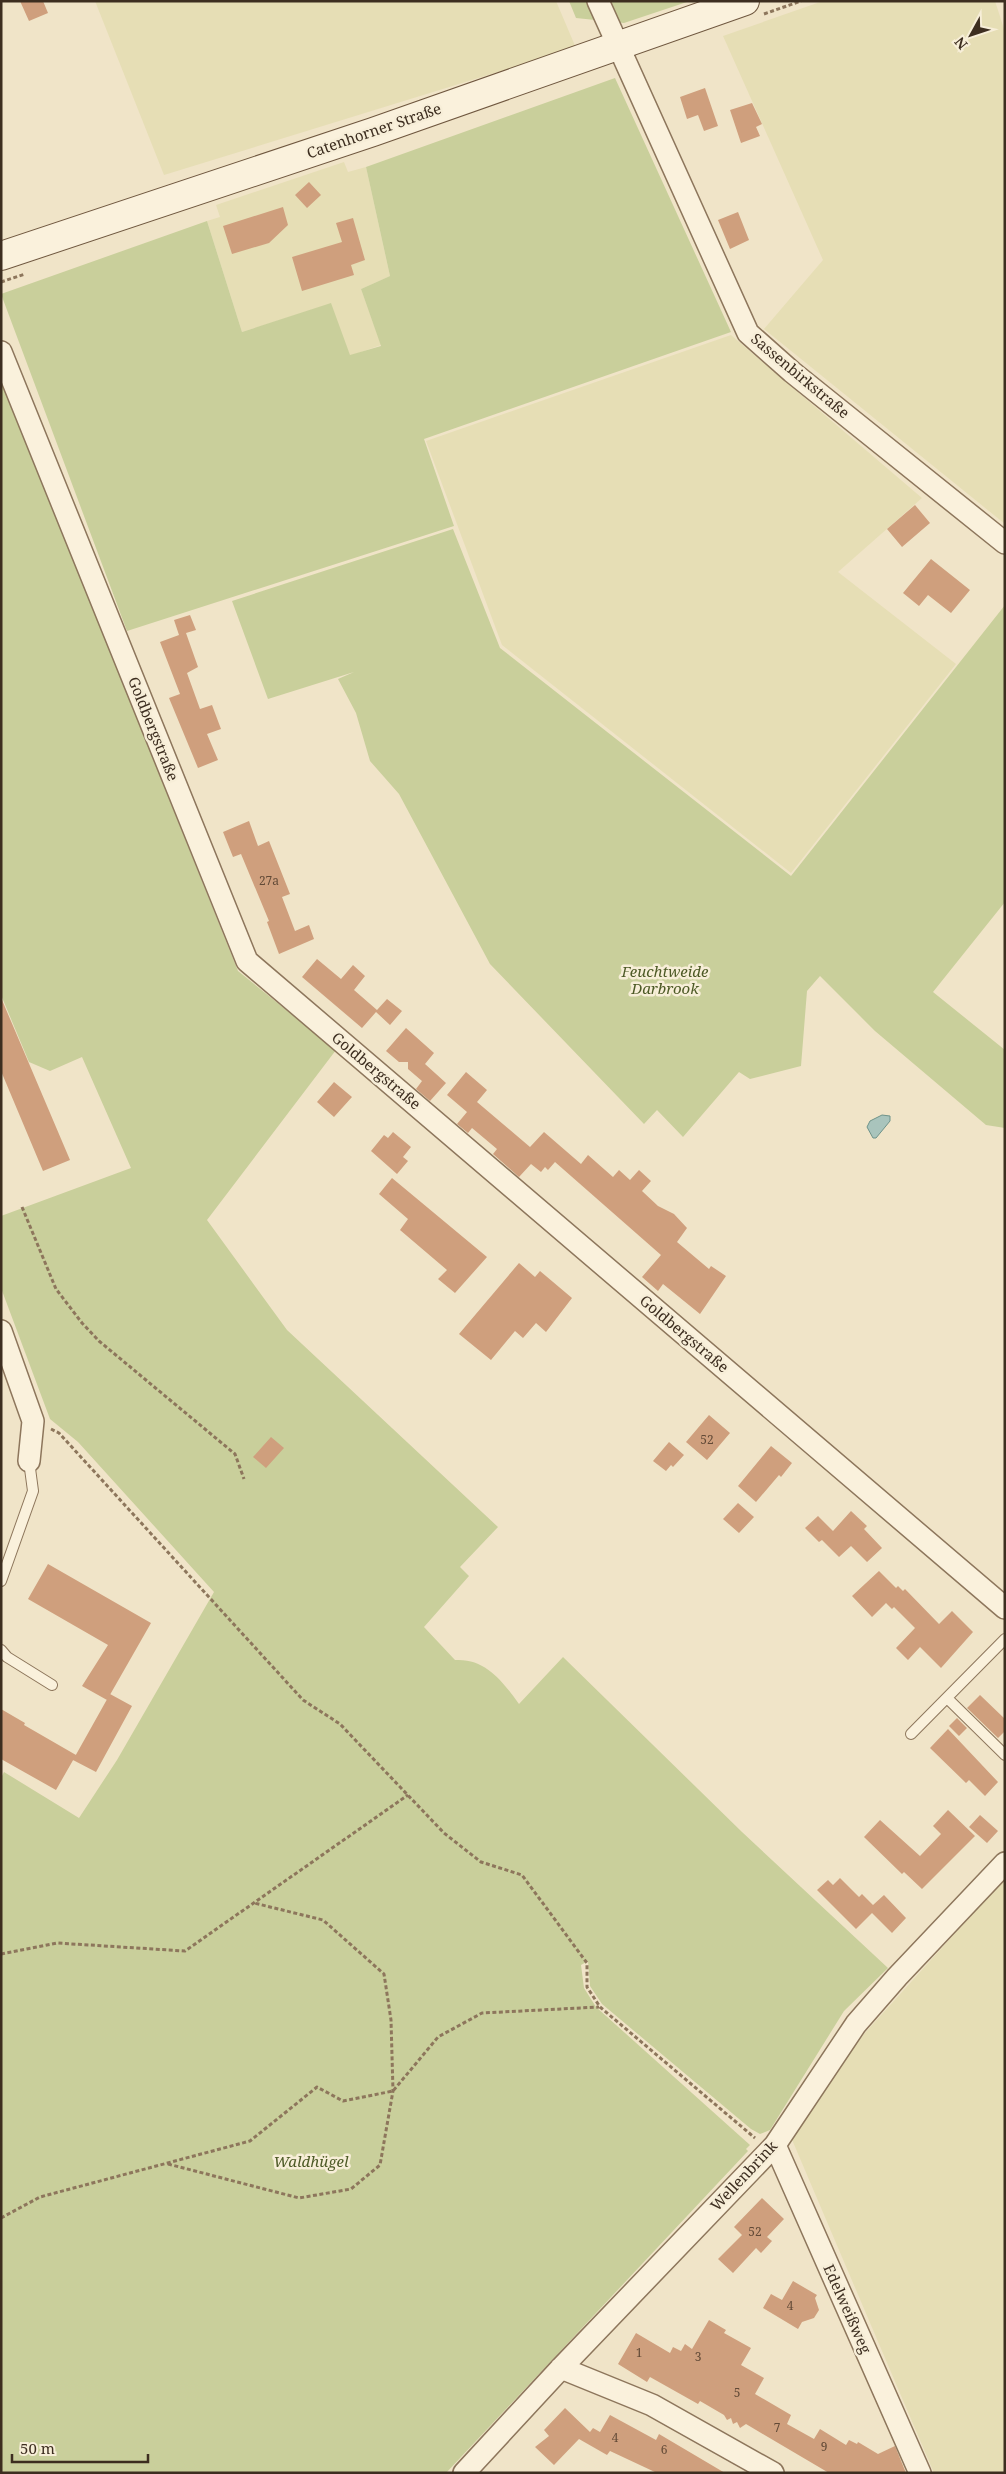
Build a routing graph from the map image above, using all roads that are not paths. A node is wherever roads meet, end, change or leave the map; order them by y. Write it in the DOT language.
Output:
graph roads {
  1 [pos="598,1"];
  2 [pos="744,1"];
  3 [pos="616,45"];
  4 [pos="1,256"];
  5 [pos="1,352"];
  6 [pos="1005,543"];
  7 [pos="1,1331"];
  8 [pos="29,1461"];
  9 [pos="1,1581"];
  10 [pos="1005,1608"];
  11 [pos="1005,1639"];
  12 [pos="1,1650"];
  13 [pos="52,1685"];
  14 [pos="947,1698"];
  15 [pos="911,1734"];
  16 [pos="1005,1755"];
  17 [pos="1005,1863"];
  18 [pos="774,2145"];
  19 [pos="561,2368"];
  20 [pos="464,2473"];
  21 [pos="773,2473"];
  22 [pos="920,2473"];
  1 -- 3 [label="street, Sassenbirkstraße"];
  2 -- 3 [label="street, Catenhorner Straße"];
  3 -- 4 [label="street, Catenhorner Straße"];
  3 -- 6 [label="street, Sassenbirkstraße"];
  5 -- 10 [label="street, Goldbergstraße"];
  7 -- 8 [label="street"];
  8 -- 9 [label="lane"];
  11 -- 14 [label="lane"];
  12 -- 13 [label="lane"];
  14 -- 15 [label="lane"];
  14 -- 16 [label="lane"];
  17 -- 18 [label="street, Wellenbrink"];
  18 -- 19 [label="street, Wellenbrink"];
  18 -- 22 [label="street, Edelweißweg"];
  19 -- 20 [label="street, Wellenbrink"];
  19 -- 21 [label="street"];
}
